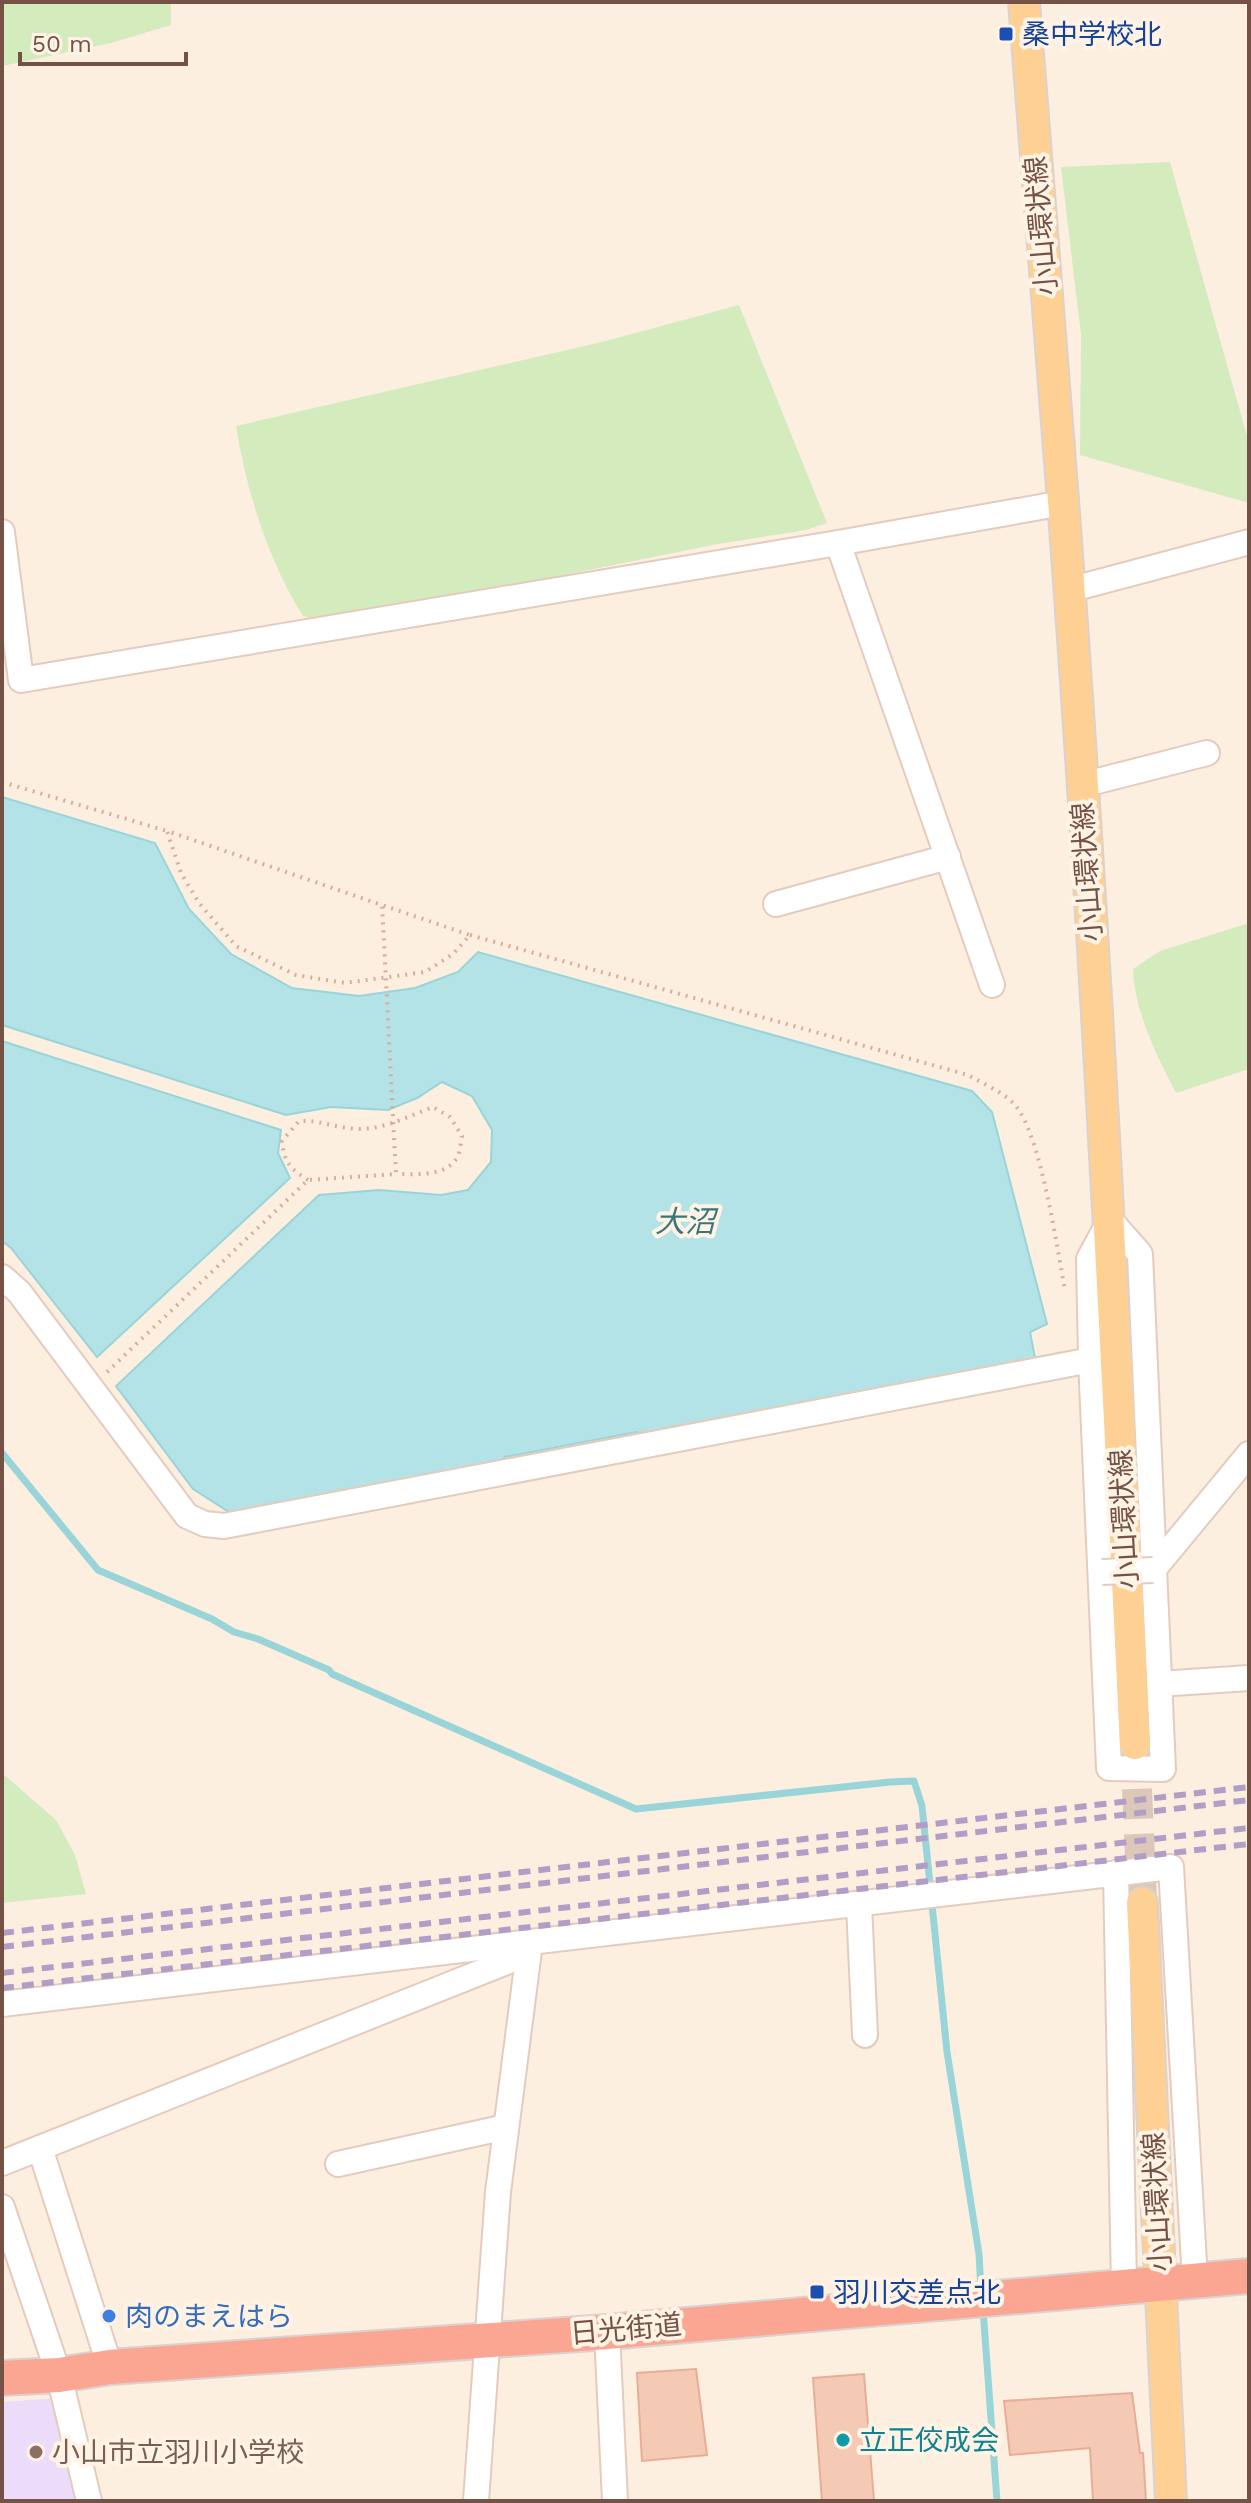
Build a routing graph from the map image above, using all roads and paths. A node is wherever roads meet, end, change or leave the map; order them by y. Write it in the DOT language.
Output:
graph roads {
  1 [pos="1024,2"];
  2 [pos="1063,503"];
  3 [pos="2,532"];
  4 [pos="1249,542"];
  5 [pos="838,543"];
  6 [pos="1069,590"];
  7 [pos="1207,753"];
  8 [pos="2,782"];
  9 [pos="1082,785"];
  10 [pos="167,831"];
  11 [pos="948,857"];
  12 [pos="776,904"];
  13 [pos="382,905"];
  14 [pos="470,935"];
  15 [pos="386,979"];
  16 [pos="992,985"];
  17 [pos="393,1123"];
  18 [pos="396,1174"];
  19 [pos="308,1180"];
  20 [pos="1110,1220"];
  21 [pos="2,1277"];
  22 [pos="1067,1300"];
  23 [pos="1091,1360"];
  24 [pos="90,1388"];
  25 [pos="1249,1454"];
  26 [pos="1153,1570"];
  27 [pos="1102,1572"];
  28 [pos="1249,1678"];
  29 [pos="1159,1684"];
  30 [pos="1135,1744"];
  31 [pos="1116,1873"];
  32 [pos="1142,1903"];
  33 [pos="859,1905"];
  34 [pos="530,1943"];
  35 [pos="2,2004"];
  36 [pos="865,2035"];
  37 [pos="506,2127"];
  38 [pos="40,2148"];
  39 [pos="2,2163"];
  40 [pos="338,2164"];
  41 [pos="2,2207"];
  42 [pos="1249,2276"];
  43 [pos="1195,2280"];
  44 [pos="1161,2283"];
  45 [pos="1124,2285"];
  46 [pos="607,2332"];
  47 [pos="487,2340"];
  48 [pos="110,2367"];
  49 [pos="59,2375"];
  50 [pos="2,2378"];
  51 [pos="89,2501"];
  52 [pos="476,2501"];
  53 [pos="615,2501"];
  54 [pos="1171,2501"];
  1 -- 2 [label="main road, 小山環状線"];
  2 -- 5 [label="street"];
  2 -- 6 [label="main road, 小山環状線"];
  3 -- 5 [label="street"];
  4 -- 6 [label="street"];
  5 -- 11 [label="street"];
  6 -- 9 [label="main road, 小山環状線"];
  7 -- 9 [label="street"];
  8 -- 10 [label="path"];
  9 -- 20 [label="main road, 小山環状線"];
  10 -- 13 [label="path"];
  10 -- 15 [label="path"];
  11 -- 12 [label="street"];
  11 -- 16 [label="street"];
  13 -- 14 [label="path"];
  13 -- 15 [label="path"];
  14 -- 15 [label="path"];
  14 -- 22 [label="path"];
  15 -- 17 [label="path"];
  17 -- 18 [label="path"];
  17 -- 18 [label="path"];
  17 -- 19 [label="path"];
  18 -- 19 [label="path"];
  19 -- 24 [label="path"];
  20 -- 23 [label="street"];
  20 -- 26 [label="street"];
  20 -- 30 [label="main road, 小山環状線"];
  21 -- 24 [label="street"];
  23 -- 24 [label="street"];
  23 -- 27 [label="street"];
  25 -- 26 [label="street"];
  26 -- 27 [label="street, bridge"];
  26 -- 29 [label="street"];
  27 -- 29 [label="street"];
  28 -- 29 [label="street"];
  31 -- 33 [label="street"];
  31 -- 43 [label="street"];
  31 -- 45 [label="street"];
  32 -- 44 [label="main road, 小山環状線"];
  33 -- 34 [label="street"];
  33 -- 36 [label="street"];
  34 -- 35 [label="street"];
  34 -- 37 [label="street"];
  34 -- 38 [label="street"];
  37 -- 40 [label="street"];
  37 -- 47 [label="street"];
  38 -- 39 [label="street"];
  38 -- 48 [label="street"];
  41 -- 49 [label="street"];
  42 -- 43 [label="highway, 日光街道"];
  43 -- 44 [label="highway, 日光街道"];
  44 -- 45 [label="highway, 日光街道"];
  44 -- 54 [label="main road, 小山環状線"];
  45 -- 46 [label="highway, 日光街道"];
  46 -- 47 [label="highway, 日光街道"];
  46 -- 53 [label="street"];
  47 -- 48 [label="highway, 日光街道"];
  47 -- 52 [label="street"];
  48 -- 49 [label="highway, 日光街道"];
  49 -- 50 [label="highway, 日光街道"];
  49 -- 51 [label="street"];
}
